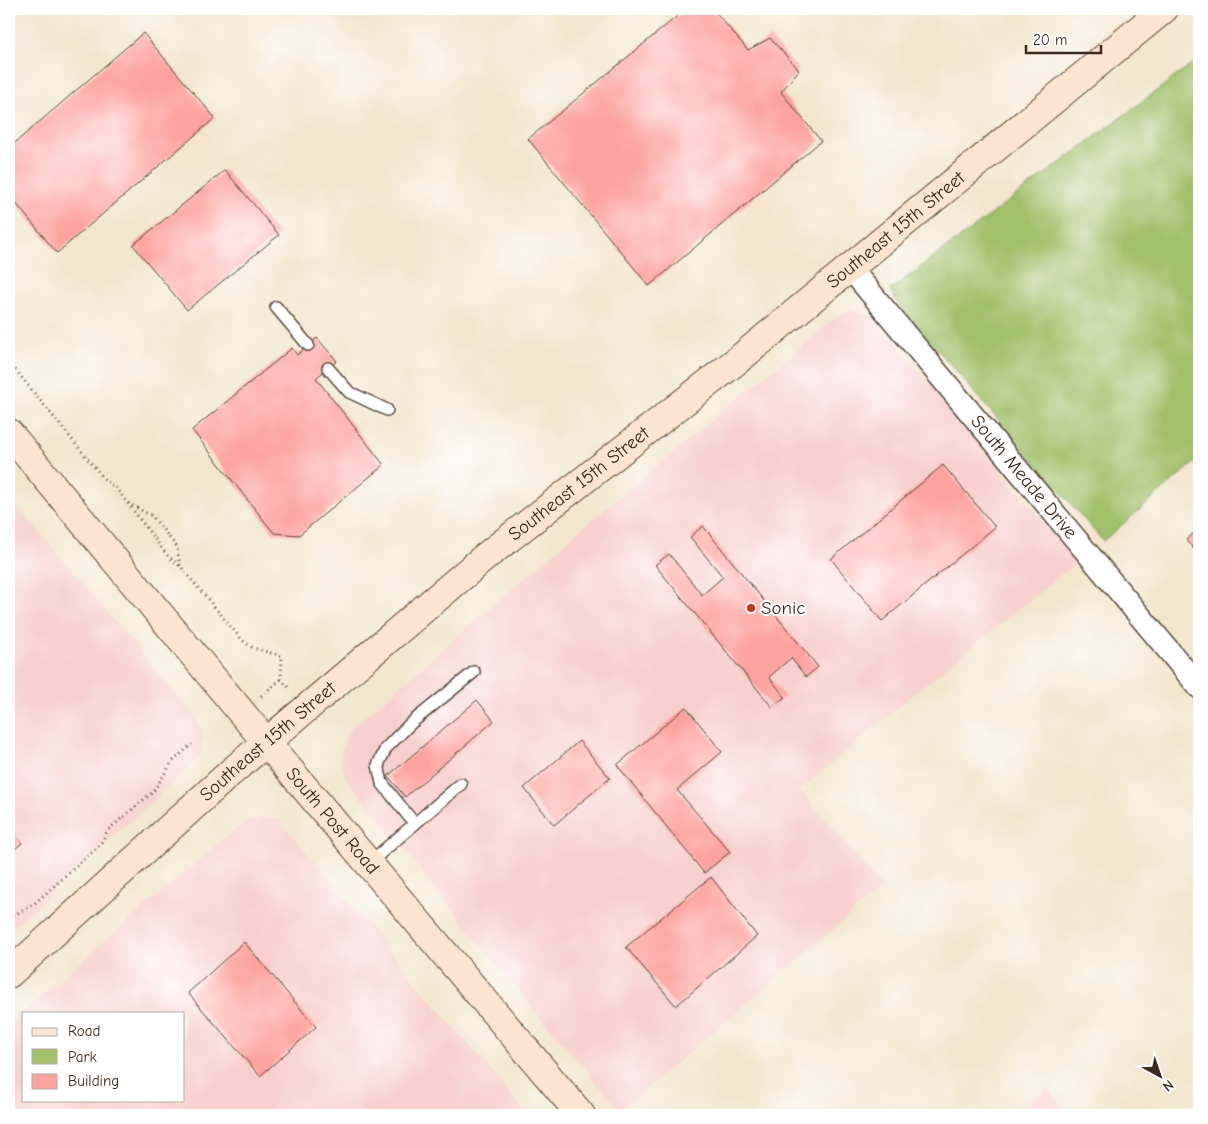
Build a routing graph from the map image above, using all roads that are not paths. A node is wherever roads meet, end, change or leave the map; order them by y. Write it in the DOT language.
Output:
graph roads {
  1 [pos="1164,9"];
  2 [pos="850,268"];
  3 [pos="276,307"];
  4 [pos="308,345"];
  5 [pos="328,368"];
  6 [pos="388,410"];
  7 [pos="9,433"];
  8 [pos="474,672"];
  9 [pos="1199,687"];
  10 [pos="266,742"];
  11 [pos="461,784"];
  12 [pos="414,824"];
  13 [pos="369,863"];
  14 [pos="9,974"];
  15 [pos="581,1115"];
  1 -- 2 [label="main road, Southeast 15th Street"];
  2 -- 9 [label="street, South Meade Drive"];
  2 -- 10 [label="main road, Southeast 15th Street"];
  3 -- 4 [label="lane"];
  5 -- 6 [label="lane"];
  7 -- 10 [label="main road, South Post Road"];
  8 -- 12 [label="lane"];
  10 -- 13 [label="main road, South Post Road"];
  10 -- 14 [label="main road, Southeast 15th Street"];
  11 -- 12 [label="lane"];
  12 -- 13 [label="lane"];
  13 -- 15 [label="main road, South Post Road"];
}
